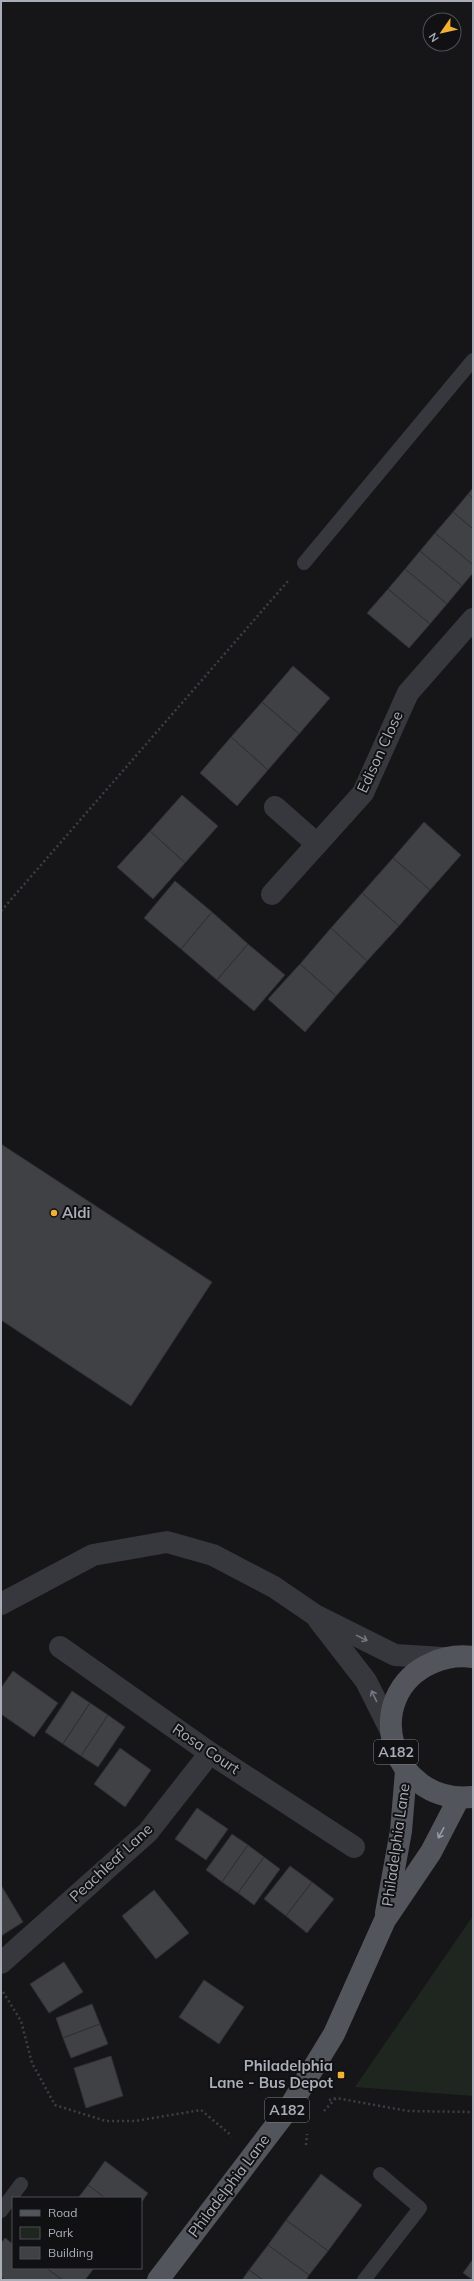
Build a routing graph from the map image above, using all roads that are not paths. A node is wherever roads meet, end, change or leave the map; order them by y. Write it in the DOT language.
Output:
graph roads {
  1 [pos="473,360"];
  2 [pos="304,563"];
  3 [pos="473,619"];
  4 [pos="275,807"];
  5 [pos="316,844"];
  6 [pos="272,894"];
  7 [pos="1,1604"];
  8 [pos="315,1615"];
  9 [pos="60,1647"];
  10 [pos="463,1656"];
  11 [pos="391,1731"];
  12 [pos="210,1753"];
  13 [pos="406,1771"];
  14 [pos="466,1798"];
  15 [pos="354,1847"];
  16 [pos="385,1920"];
  17 [pos="1,1963"];
  18 [pos="380,2174"];
  19 [pos="21,2184"];
  20 [pos="1,2211"];
  21 [pos="158,2280"];
  22 [pos="364,2280"];
  1 -- 2 [label="lane"];
  3 -- 5 [label="street, Edison Close"];
  4 -- 5 [label="street"];
  5 -- 6 [label="street, Edison Close"];
  7 -- 8 [label="street"];
  8 -- 10 [label="street, one-way"];
  11 -- 8 [label="street, one-way"];
  9 -- 12 [label="street, Rosa Court"];
  10 -- 11 [label="main road, Philadelphia Lane / A182"];
  11 -- 13 [label="main road, Philadelphia Lane / A182"];
  12 -- 15 [label="street, Rosa Court"];
  12 -- 17 [label="street, Peachleaf Lane"];
  13 -- 14 [label="main road, Philadelphia Lane / A182"];
  13 -- 16 [label="main road, Philadelphia Lane / A182"];
  14 -- 16 [label="main road, Philadelphia Lane / A182, one-way"];
  16 -- 21 [label="main road, Philadelphia Lane / A182"];
  18 -- 22 [label="lane"];
  19 -- 20 [label="lane"];
}
